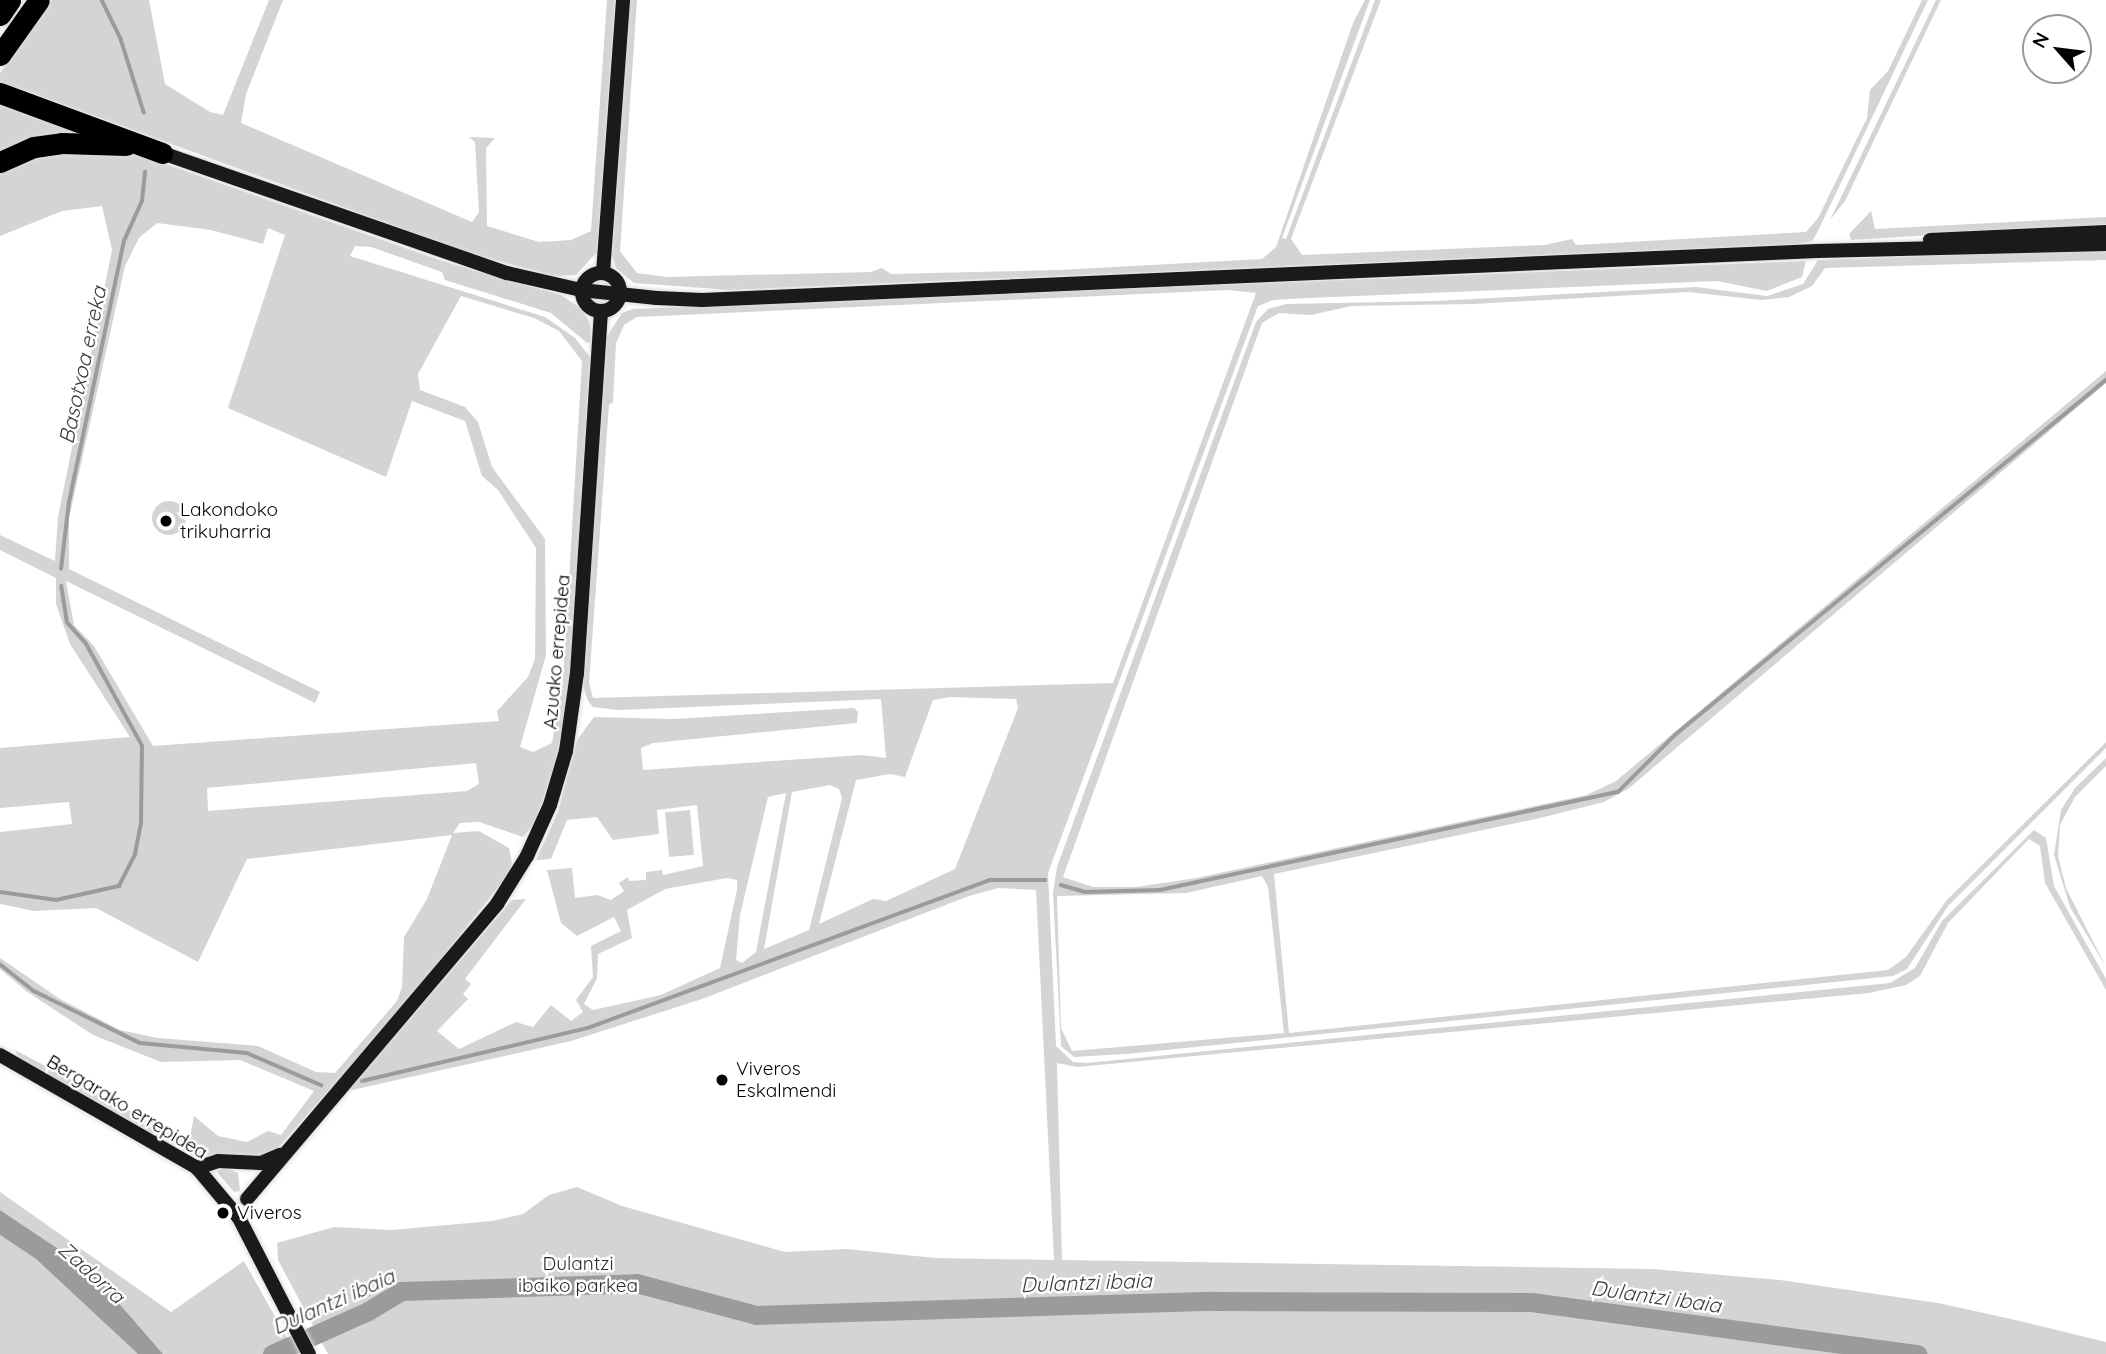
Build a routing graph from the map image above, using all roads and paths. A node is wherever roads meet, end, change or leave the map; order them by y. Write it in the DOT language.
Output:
graph roads {
  1 [pos="10,0"];
  2 [pos="39,0"];
  3 [pos="622,0"];
  4 [pos="0,15"];
  5 [pos="0,55"];
  6 [pos="7,95"];
  7 [pos="162,153"];
  8 [pos="0,162"];
  9 [pos="2106,232"];
  10 [pos="2106,244"];
  11 [pos="1834,250"];
  12 [pos="603,273"];
  13 [pos="581,290"];
  14 [pos="621,295"];
  15 [pos="601,312"];
  16 [pos="0,1055"];
  17 [pos="285,1153"];
  18 [pos="233,1161"];
  19 [pos="197,1168"];
  20 [pos="247,1199"];
  21 [pos="239,1218"];
  22 [pos="307,1351"];
  1 -- 4 [label="highway"];
  2 -- 5 [label="highway"];
  3 -- 12 [label="main road"];
  6 -- 7 [label="highway"];
  7 -- 8 [label="highway"];
  7 -- 13 [label="main road"];
  9 -- 11 [label="main road"];
  10 -- 11 [label="main road"];
  11 -- 14 [label="main road"];
  12 -- 13 [label="main road"];
  12 -- 14 [label="main road"];
  13 -- 14 [label="main road"];
  13 -- 15 [label="main road"];
  14 -- 15 [label="main road"];
  15 -- 17 [label="main road, Azuako errepidea"];
  16 -- 19 [label="main road, Bergarako errepidea"];
  17 -- 18 [label="main road"];
  17 -- 20 [label="main road, Azuako errepidea"];
  18 -- 19 [label="main road"];
  18 -- 20 [label="main road"];
  19 -- 21 [label="main road, Bergarako errepidea"];
  20 -- 21 [label="main road, Azuako errepidea"];
  21 -- 22 [label="main road, Bergarako errepidea"];
}
